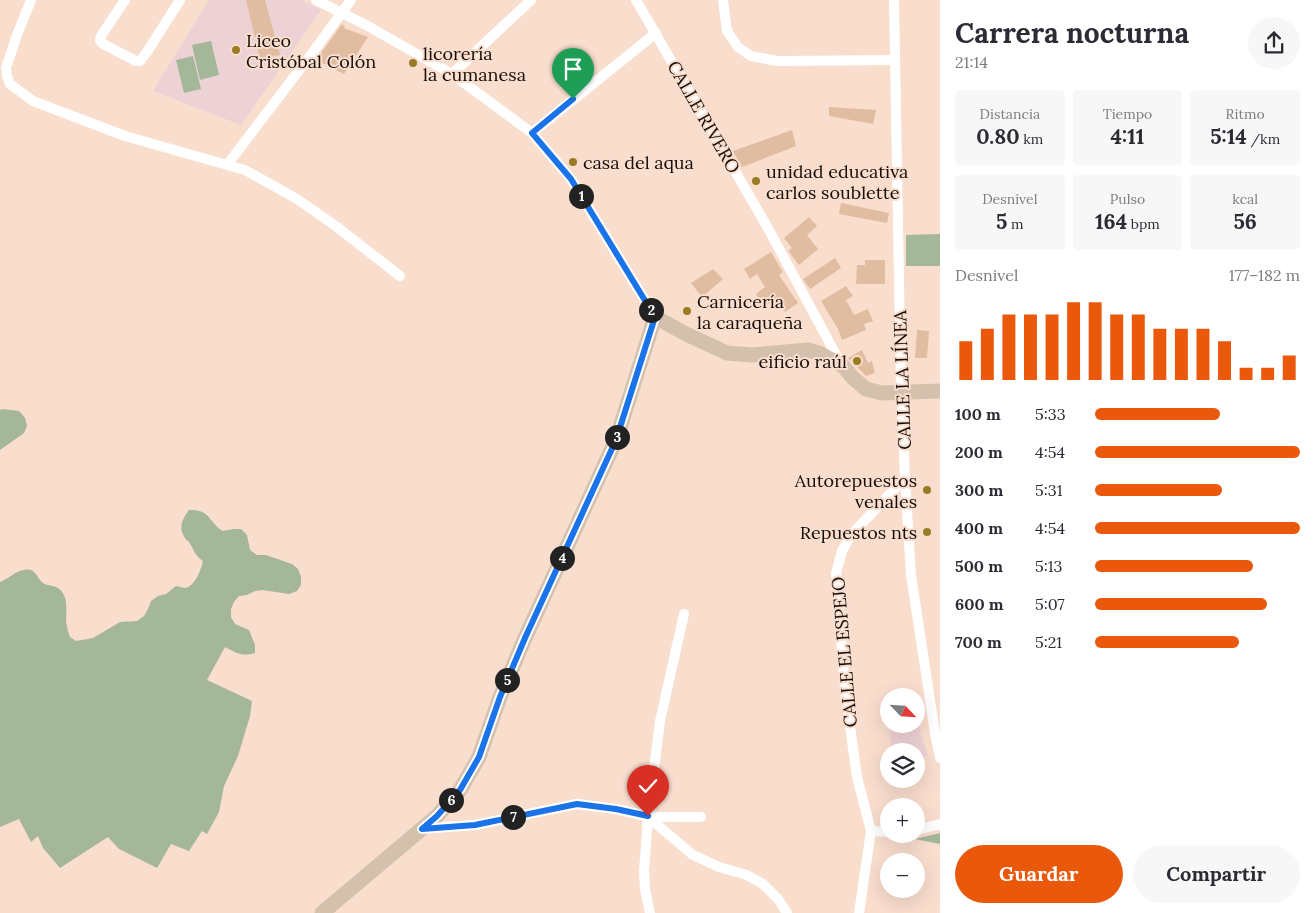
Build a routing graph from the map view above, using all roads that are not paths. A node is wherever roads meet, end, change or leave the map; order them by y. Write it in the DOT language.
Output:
graph roads {
  1 [pos="31,0"];
  2 [pos="125,0"];
  3 [pos="180,0"];
  4 [pos="316,0"];
  5 [pos="351,0"];
  6 [pos="530,0"];
  7 [pos="636,0"];
  8 [pos="723,0"];
  9 [pos="894,0"];
  10 [pos="341,13"];
  11 [pos="656,33"];
  12 [pos="895,60"];
  13 [pos="452,74"];
  14 [pos="532,133"];
  15 [pos="228,164"];
  16 [pos="400,276"];
  17 [pos="655,317"];
  18 [pos="843,366"];
  19 [pos="940,391"];
  20 [pos="901,392"];
  21 [pos="905,478"];
  22 [pos="684,614"];
  23 [pos="940,758"];
  24 [pos="648,816"];
  25 [pos="702,817"];
  26 [pos="940,824"];
  27 [pos="925,828"];
  28 [pos="422,829"];
  29 [pos="870,831"];
  30 [pos="880,832"];
  31 [pos="322,913"];
  32 [pos="650,913"];
  33 [pos="787,913"];
  34 [pos="862,913"];
  1 -- 15 [label="street"];
  2 -- 3 [label="street"];
  4 -- 10 [label="street"];
  5 -- 10 [label="street"];
  6 -- 13 [label="street"];
  7 -- 11 [label="street, CALLE RIVERO"];
  8 -- 12 [label="street"];
  9 -- 12 [label="street, CALLE LA LÍNEA"];
  10 -- 13 [label="street"];
  10 -- 15 [label="street"];
  11 -- 14 [label="street"];
  11 -- 18 [label="street, CALLE RIVERO"];
  12 -- 20 [label="street, CALLE LA LÍNEA"];
  13 -- 14 [label="street"];
  14 -- 17 [label="street"];
  15 -- 16 [label="street"];
  17 -- 18 [label="street"];
  17 -- 28 [label="street"];
  18 -- 20 [label="street"];
  19 -- 20 [label="street"];
  20 -- 21 [label="street, CALLE LA LÍNEA"];
  21 -- 23 [label="street, CALLE LA LÍNEA"];
  21 -- 29 [label="street, CALLE EL ESPEJO"];
  22 -- 24 [label="street"];
  24 -- 25 [label="street"];
  24 -- 28 [label="street"];
  24 -- 32 [label="street"];
  24 -- 33 [label="street"];
  26 -- 27 [label="street"];
  28 -- 31 [label="street"];
  29 -- 30 [label="street"];
  29 -- 34 [label="street"];
}
